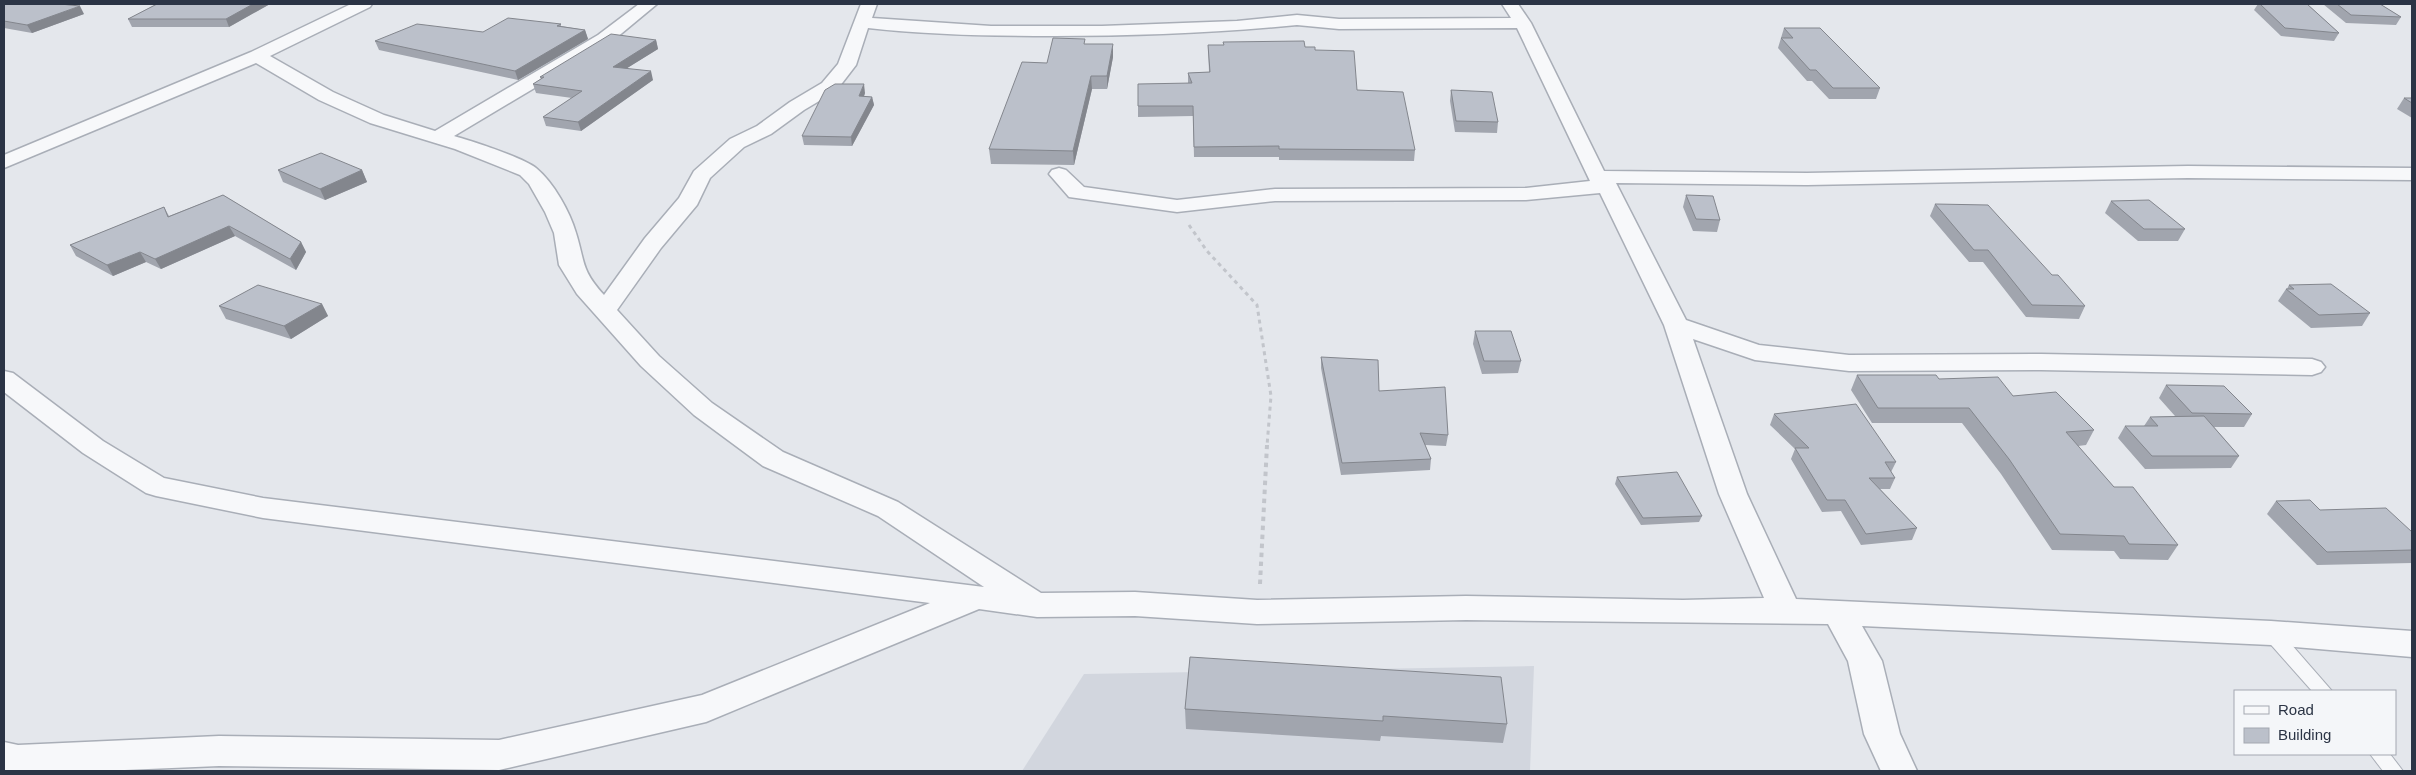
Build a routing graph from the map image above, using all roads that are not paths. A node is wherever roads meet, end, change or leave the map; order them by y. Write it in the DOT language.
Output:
graph roads {
  1 [pos="364,4"];
  2 [pos="649,4"];
  3 [pos="865,12"];
  4 [pos="1516,13"];
  5 [pos="257,56"];
  6 [pos="437,138"];
  7 [pos="4,162"];
  8 [pos="1059,174"];
  9 [pos="2412,174"];
  10 [pos="1602,181"];
  11 [pos="605,310"];
  12 [pos="1676,325"];
  13 [pos="2312,367"];
  14 [pos="4,379"];
  15 [pos="978,597"];
  16 [pos="1037,605"];
  17 [pos="1785,610"];
  18 [pos="1838,613"];
  19 [pos="2271,633"];
  20 [pos="2412,644"];
  21 [pos="2322,690"];
  22 [pos="2380,755"];
  23 [pos="4,757"];
  24 [pos="1899,771"];
  25 [pos="2394,771"];
  1 -- 5 [label="street"];
  2 -- 6 [label="street"];
  3 -- 4 [label="street"];
  3 -- 11 [label="street"];
  4 -- 10 [label="street"];
  5 -- 6 [label="street"];
  5 -- 7 [label="street"];
  6 -- 11 [label="street"];
  8 -- 10 [label="street"];
  9 -- 10 [label="street"];
  10 -- 12 [label="street"];
  11 -- 16 [label="street"];
  12 -- 13 [label="street"];
  12 -- 17 [label="street"];
  14 -- 15 [label="street"];
  15 -- 16 [label="street"];
  15 -- 23 [label="street"];
  16 -- 17 [label="street"];
  17 -- 18 [label="street"];
  18 -- 19 [label="street"];
  18 -- 24 [label="street"];
  19 -- 20 [label="street"];
  19 -- 21 [label="lane"];
  22 -- 25 [label="lane"];
}
